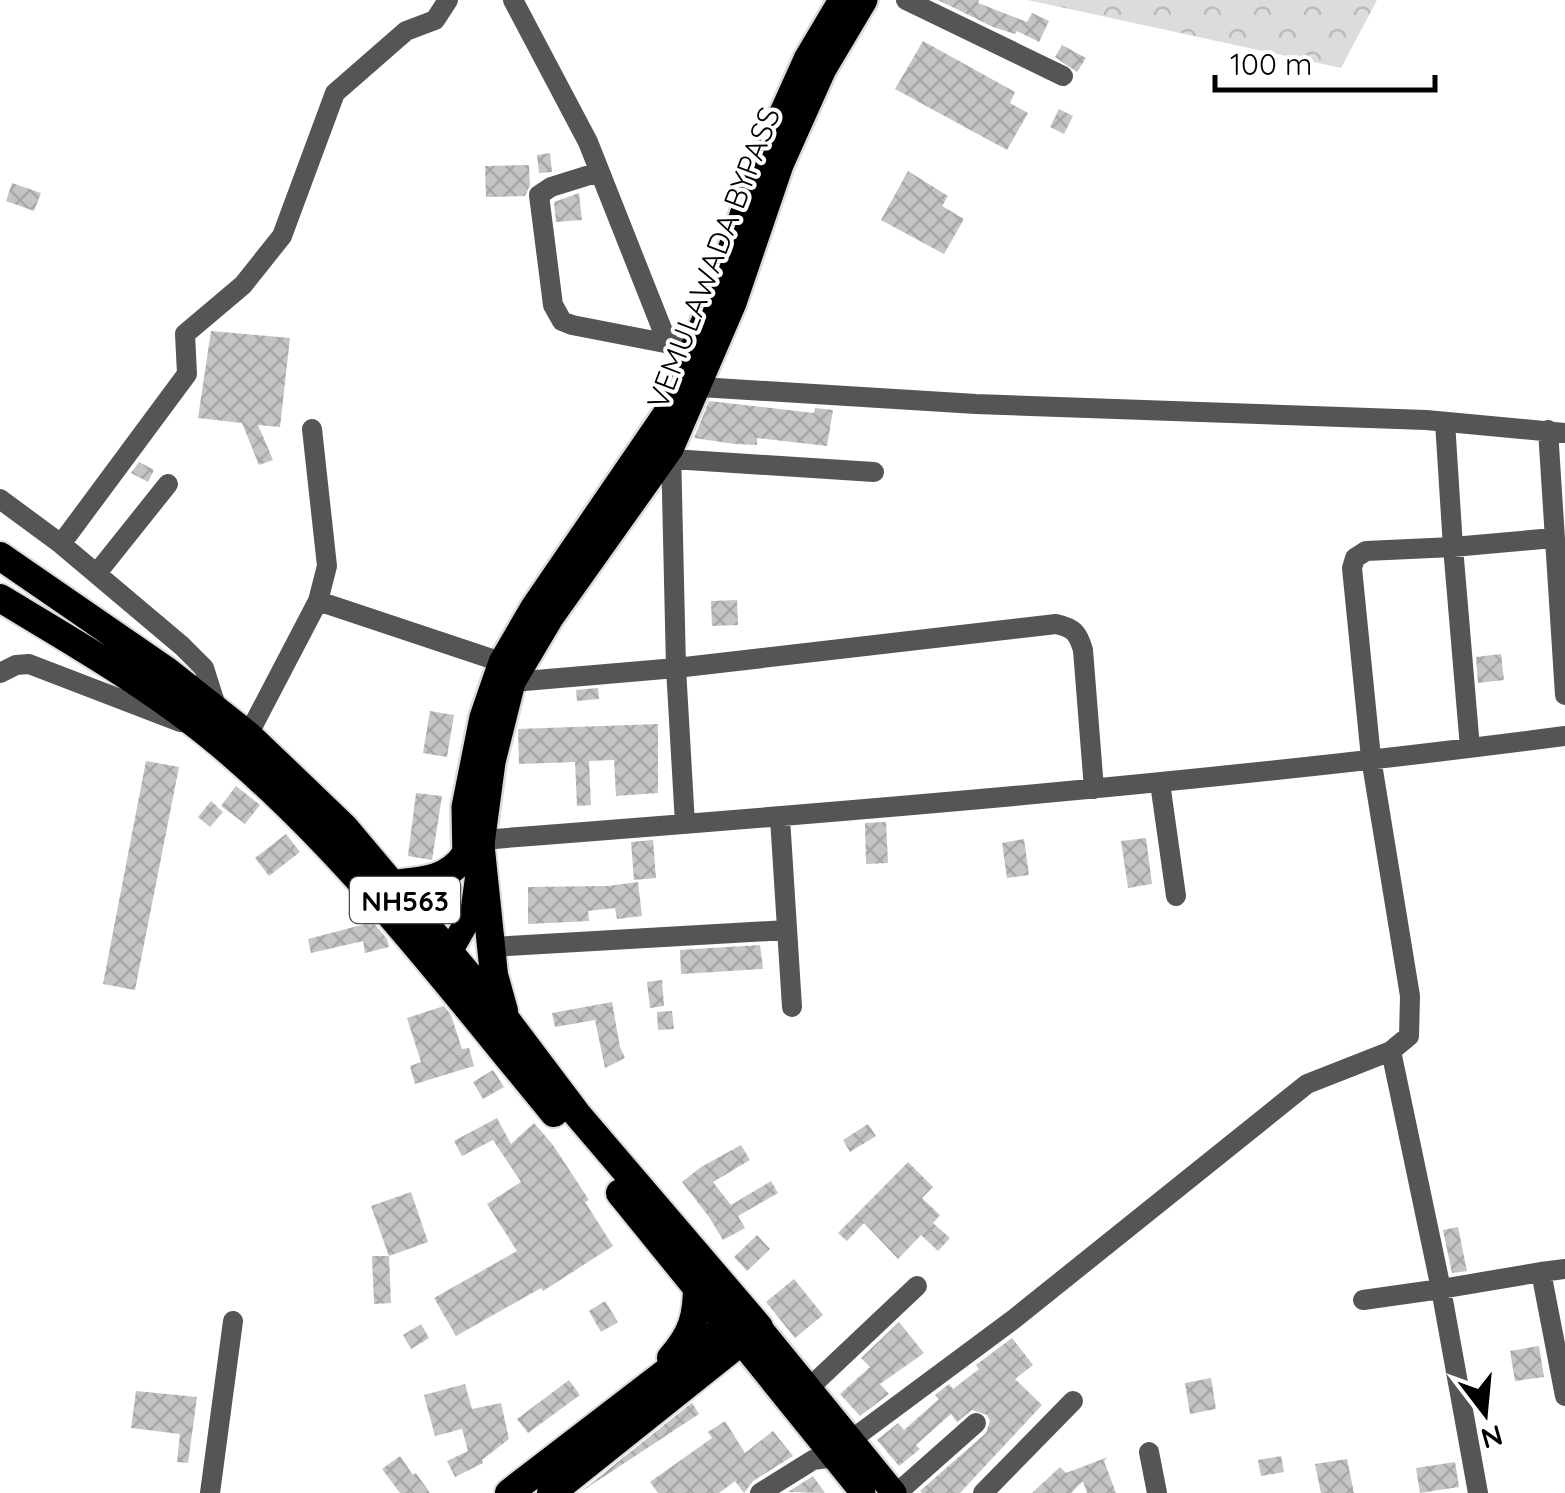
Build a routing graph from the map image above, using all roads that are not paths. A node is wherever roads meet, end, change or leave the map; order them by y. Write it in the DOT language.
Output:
graph roads {
  1 [pos="448,0"];
  2 [pos="513,0"];
  3 [pos="841,0"];
  4 [pos="865,0"];
  5 [pos="906,0"];
  6 [pos="1064,76"];
  7 [pos="599,172"];
  8 [pos="680,349"];
  9 [pos="700,387"];
  10 [pos="1445,422"];
  11 [pos="312,429"];
  12 [pos="1556,432"];
  13 [pos="671,454"];
  14 [pos="874,472"];
  15 [pos="168,484"];
  16 [pos="0,499"];
  17 [pos="1552,538"];
  18 [pos="61,544"];
  19 [pos="1453,547"];
  20 [pos="0,556"];
  21 [pos="97,573"];
  22 [pos="0,598"];
  23 [pos="318,601"];
  24 [pos="676,668"];
  25 [pos="507,672"];
  26 [pos="0,674"];
  27 [pos="1565,695"];
  28 [pos="209,720"];
  29 [pos="248,735"];
  30 [pos="1565,736"];
  31 [pos="1470,748"];
  32 [pos="1370,758"];
  33 [pos="1160,783"];
  34 [pos="1094,790"];
  35 [pos="780,818"];
  36 [pos="686,824"];
  37 [pos="473,847"];
  38 [pos="391,884"];
  39 [pos="1176,896"];
  40 [pos="787,930"];
  41 [pos="492,947"];
  42 [pos="435,953"];
  43 [pos="792,1008"];
  44 [pos="506,1021"];
  45 [pos="1391,1051"];
  46 [pos="1565,1269"];
  47 [pos="1541,1272"];
  48 [pos="697,1286"];
  49 [pos="917,1286"];
  50 [pos="1441,1289"];
  51 [pos="1363,1300"];
  52 [pos="233,1321"];
  53 [pos="744,1327"];
  54 [pos="809,1388"];
  55 [pos="641,1393"];
  56 [pos="1565,1396"];
  57 [pos="1074,1402"];
  58 [pos="976,1424"];
  59 [pos="843,1449"];
  60 [pos="1149,1452"];
  61 [pos="555,1492"];
  62 [pos="210,1493"];
  63 [pos="510,1493"];
  64 [pos="760,1493"];
  65 [pos="863,1493"];
  66 [pos="896,1493"];
  67 [pos="983,1493"];
  68 [pos="1157,1493"];
  69 [pos="1478,1493"];
  1 -- 18 [label="street"];
  2 -- 7 [label="street"];
  3 -- 8 [label="main road, VEMULAWADA BYPASS"];
  4 -- 9 [label="main road, VEMULAWADA BYPASS"];
  5 -- 6 [label="street"];
  7 -- 8 [label="street"];
  7 -- 8 [label="street"];
  8 -- 25 [label="main road, VEMULAWADA BYPASS"];
  9 -- 10 [label="street"];
  9 -- 13 [label="main road, VEMULAWADA BYPASS"];
  10 -- 12 [label="street"];
  10 -- 19 [label="street"];
  11 -- 23 [label="street"];
  12 -- 17 [label="street"];
  13 -- 14 [label="street"];
  13 -- 24 [label="street"];
  13 -- 25 [label="main road, VEMULAWADA BYPASS"];
  15 -- 21 [label="street"];
  16 -- 18 [label="street"];
  17 -- 19 [label="street"];
  17 -- 27 [label="street"];
  18 -- 21 [label="street"];
  19 -- 31 [label="street"];
  19 -- 32 [label="street"];
  20 -- 28 [label="highway, NH563"];
  21 -- 28 [label="street"];
  22 -- 28 [label="highway, NH563"];
  23 -- 25 [label="street"];
  23 -- 29 [label="street"];
  24 -- 25 [label="street"];
  24 -- 34 [label="street"];
  24 -- 36 [label="street"];
  25 -- 37 [label="main road, VEMULAWADA BYPASS"];
  26 -- 28 [label="street"];
  28 -- 29 [label="highway, NH563"];
  28 -- 42 [label="highway, NH563"];
  29 -- 38 [label="highway, NH563"];
  30 -- 31 [label="street"];
  31 -- 32 [label="street"];
  32 -- 33 [label="street"];
  32 -- 45 [label="street"];
  33 -- 34 [label="street"];
  33 -- 39 [label="street"];
  34 -- 35 [label="street"];
  35 -- 36 [label="street"];
  35 -- 40 [label="street"];
  36 -- 37 [label="street"];
  37 -- 38 [label="highway"];
  37 -- 41 [label="highway"];
  37 -- 42 [label="main road, VEMULAWADA BYPASS"];
  38 -- 42 [label="highway, NH563"];
  40 -- 41 [label="street"];
  40 -- 43 [label="street"];
  41 -- 44 [label="highway"];
  42 -- 44 [label="highway, NH563"];
  42 -- 48 [label="highway, NH563"];
  44 -- 53 [label="highway, NH563"];
  45 -- 50 [label="street"];
  45 -- 59 [label="street"];
  46 -- 47 [label="street"];
  47 -- 50 [label="street"];
  47 -- 56 [label="street"];
  48 -- 53 [label="highway, NH563"];
  48 -- 55 [label="highway"];
  49 -- 54 [label="street"];
  50 -- 51 [label="street"];
  50 -- 69 [label="street"];
  52 -- 62 [label="street"];
  53 -- 54 [label="main road"];
  53 -- 55 [label="highway"];
  53 -- 59 [label="main road"];
  53 -- 61 [label="highway"];
  54 -- 59 [label="main road"];
  55 -- 63 [label="highway"];
  57 -- 67 [label="street"];
  58 -- 66 [label="street"];
  59 -- 64 [label="street"];
  59 -- 65 [label="main road"];
  59 -- 66 [label="main road"];
  60 -- 68 [label="street"];
}
